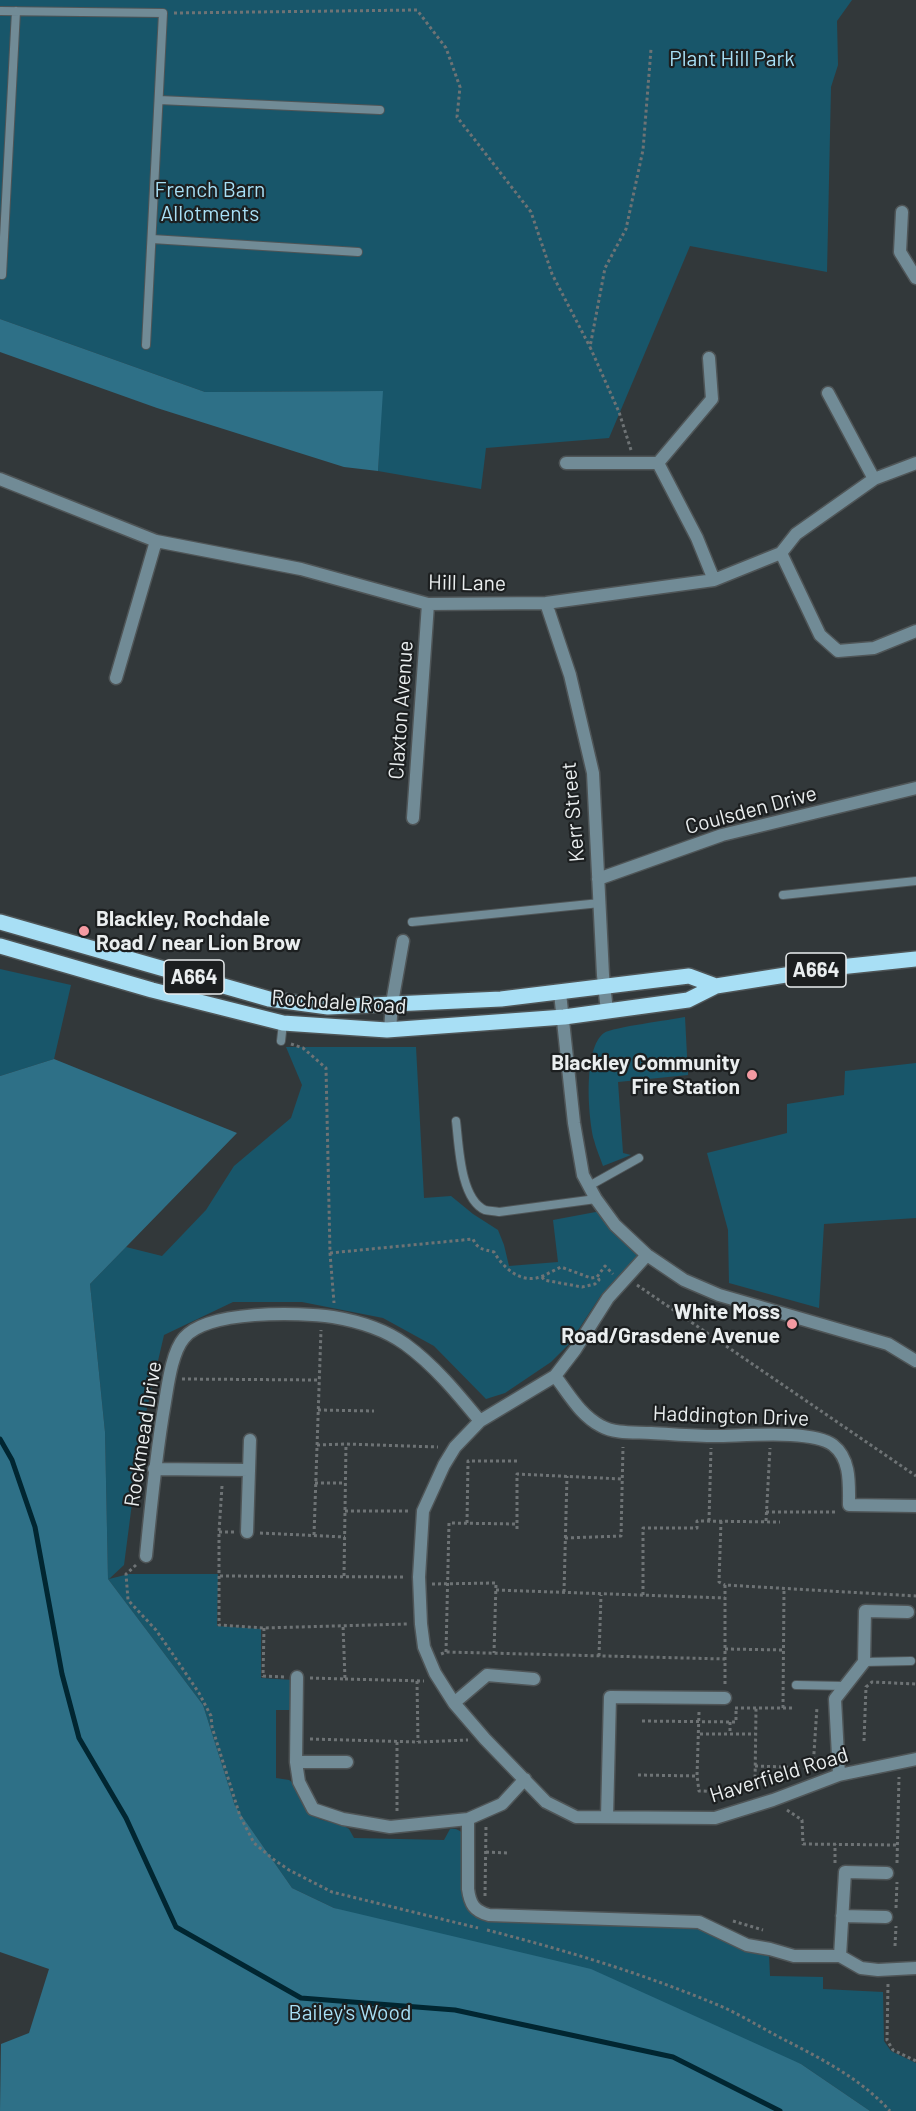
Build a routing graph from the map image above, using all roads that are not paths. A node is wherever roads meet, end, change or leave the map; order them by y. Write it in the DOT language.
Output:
graph roads {
  1 [pos="0,11"];
  2 [pos="16,11"];
  3 [pos="159,100"];
  4 [pos="380,110"];
  5 [pos="902,212"];
  6 [pos="152,239"];
  7 [pos="358,252"];
  8 [pos="2,275"];
  9 [pos="916,278"];
  10 [pos="146,345"];
  11 [pos="709,358"];
  12 [pos="828,393"];
  13 [pos="566,463"];
  14 [pos="658,463"];
  15 [pos="916,463"];
  16 [pos="0,479"];
  17 [pos="874,479"];
  18 [pos="156,541"];
  19 [pos="781,553"];
  20 [pos="714,580"];
  21 [pos="546,603"];
  22 [pos="428,604"];
  23 [pos="916,631"];
  24 [pos="116,678"];
  25 [pos="916,788"];
  26 [pos="413,818"];
  27 [pos="598,879"];
  28 [pos="916,881"];
  29 [pos="783,895"];
  30 [pos="600,903"];
  31 [pos="0,922"];
  32 [pos="412,922"];
  33 [pos="403,941"];
  34 [pos="0,946"];
  35 [pos="916,959"];
  36 [pos="604,987"];
  37 [pos="716,987"];
  38 [pos="560,993"];
  39 [pos="392,1003"];
  40 [pos="607,1011"];
  41 [pos="564,1017"];
  42 [pos="283,1023"];
  43 [pos="390,1030"];
  44 [pos="281,1041"];
  45 [pos="456,1121"];
  46 [pos="639,1158"];
  47 [pos="589,1186"];
  48 [pos="596,1199"];
  49 [pos="647,1256"];
  50 [pos="916,1361"];
  51 [pos="555,1376"];
  52 [pos="480,1421"];
  53 [pos="250,1440"];
  54 [pos="154,1469"];
  55 [pos="249,1470"];
  56 [pos="916,1506"];
  57 [pos="247,1532"];
  58 [pos="146,1556"];
  59 [pos="908,1612"];
  60 [pos="911,1661"];
  61 [pos="864,1662"];
  62 [pos="297,1677"];
  63 [pos="534,1679"];
  64 [pos="796,1685"];
  65 [pos="846,1686"];
  66 [pos="725,1698"];
  67 [pos="454,1703"];
  68 [pos="916,1759"];
  69 [pos="296,1762"];
  70 [pos="347,1762"];
  71 [pos="838,1775"];
  72 [pos="525,1779"];
  73 [pos="607,1817"];
  74 [pos="468,1819"];
  75 [pos="887,1873"];
  76 [pos="842,1916"];
  77 [pos="886,1917"];
  78 [pos="840,1956"];
  79 [pos="916,1968"];
  1 -- 2 [label="lane"];
  2 -- 3 [label="lane"];
  2 -- 8 [label="lane"];
  3 -- 4 [label="lane"];
  3 -- 6 [label="lane"];
  5 -- 9 [label="street"];
  6 -- 7 [label="lane"];
  6 -- 10 [label="lane"];
  11 -- 14 [label="street"];
  12 -- 17 [label="street"];
  13 -- 14 [label="street"];
  14 -- 20 [label="street"];
  15 -- 17 [label="street, Hill Lane"];
  16 -- 18 [label="street, Hill Lane"];
  17 -- 19 [label="street, Hill Lane"];
  18 -- 22 [label="street, Hill Lane"];
  18 -- 24 [label="street"];
  19 -- 20 [label="street, Hill Lane"];
  19 -- 23 [label="street"];
  20 -- 21 [label="street, Hill Lane"];
  21 -- 22 [label="street, Hill Lane"];
  21 -- 27 [label="street, Kerr Street"];
  22 -- 26 [label="street, Claxton Avenue"];
  25 -- 27 [label="street, Coulsden Drive"];
  27 -- 30 [label="street, Kerr Street"];
  28 -- 29 [label="lane"];
  30 -- 32 [label="lane"];
  30 -- 36 [label="street, Kerr Street"];
  31 -- 39 [label="main road, Rochdale Road / A664"];
  33 -- 39 [label="street"];
  34 -- 42 [label="main road, Rochdale Road"];
  35 -- 37 [label="main road, Rochdale Road / A664"];
  36 -- 37 [label="main road, Rochdale Road / A664"];
  36 -- 38 [label="main road, Rochdale Road / A664"];
  36 -- 40 [label="street, Kerr Street"];
  37 -- 40 [label="main road, Rochdale Road"];
  38 -- 39 [label="main road, Rochdale Road / A664"];
  38 -- 41 [label="street"];
  39 -- 43 [label="street"];
  40 -- 41 [label="main road, Rochdale Road"];
  41 -- 43 [label="main road, Rochdale Road"];
  41 -- 47 [label="street"];
  42 -- 43 [label="main road, Rochdale Road"];
  42 -- 44 [label="lane"];
  45 -- 48 [label="lane"];
  46 -- 47 [label="lane"];
  47 -- 48 [label="street"];
  48 -- 49 [label="street"];
  49 -- 50 [label="street"];
  49 -- 51 [label="street, Haverfield Road"];
  51 -- 52 [label="street, Haverfield Road"];
  51 -- 56 [label="street, Haddington Drive"];
  52 -- 54 [label="street, Rockmead Drive"];
  52 -- 67 [label="street, Haverfield Road"];
  53 -- 55 [label="street"];
  54 -- 55 [label="street"];
  54 -- 58 [label="street, Rockmead Drive"];
  55 -- 57 [label="street"];
  59 -- 61 [label="street"];
  60 -- 61 [label="lane"];
  61 -- 65 [label="street"];
  62 -- 69 [label="street"];
  63 -- 67 [label="street"];
  64 -- 65 [label="lane"];
  65 -- 71 [label="street"];
  66 -- 73 [label="street"];
  67 -- 72 [label="street, Haverfield Road"];
  68 -- 71 [label="street, Haverfield Road"];
  69 -- 70 [label="street"];
  69 -- 74 [label="street"];
  71 -- 73 [label="street, Haverfield Road"];
  72 -- 73 [label="street, Haverfield Road"];
  72 -- 74 [label="street"];
  74 -- 78 [label="street"];
  75 -- 76 [label="street"];
  76 -- 77 [label="street"];
  76 -- 78 [label="street"];
  78 -- 79 [label="street"];
}
